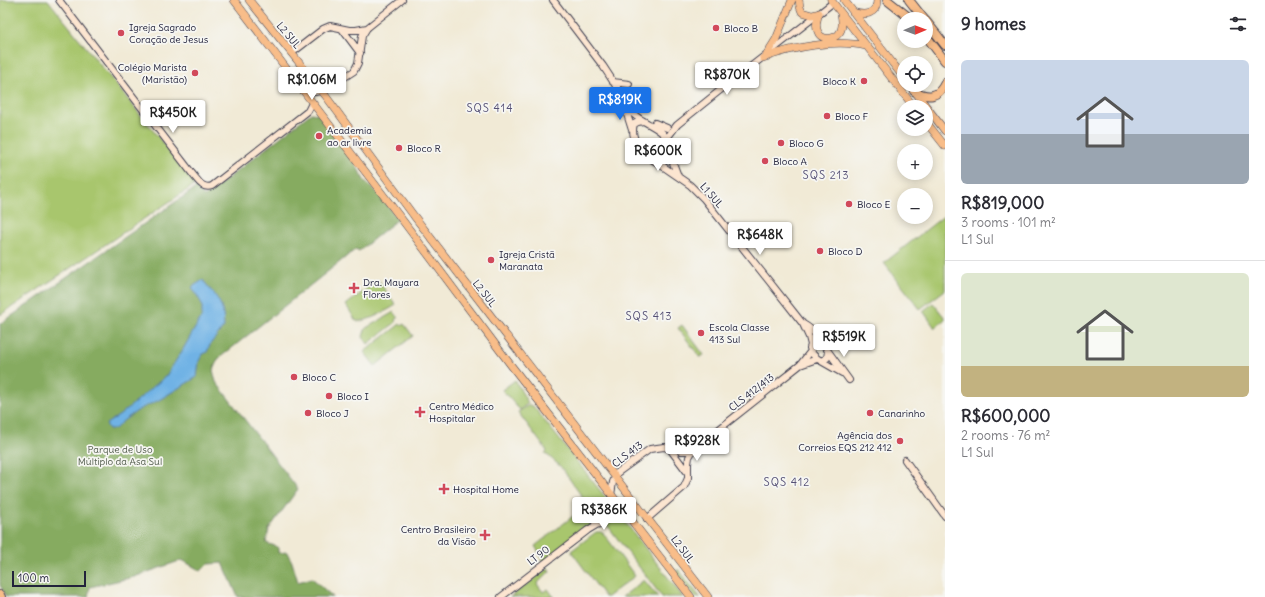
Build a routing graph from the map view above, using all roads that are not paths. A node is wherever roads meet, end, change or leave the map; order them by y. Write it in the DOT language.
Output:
graph roads {
  1 [pos="59,0"];
  2 [pos="234,0"];
  3 [pos="249,0"];
  4 [pos="402,0"];
  5 [pos="553,0"];
  6 [pos="792,0"];
  7 [pos="799,0"];
  8 [pos="844,0"];
  9 [pos="877,0"];
  10 [pos="887,0"];
  11 [pos="898,0"];
  12 [pos="910,0"];
  13 [pos="913,0"];
  14 [pos="830,3"];
  15 [pos="853,12"];
  16 [pos="903,12"];
  17 [pos="907,12"];
  18 [pos="919,12"];
  19 [pos="920,12"];
  20 [pos="819,13"];
  21 [pos="841,14"];
  22 [pos="265,21"];
  23 [pos="254,27"];
  24 [pos="366,28"];
  25 [pos="342,29"];
  26 [pos="933,30"];
  27 [pos="933,45"];
  28 [pos="945,45"];
  29 [pos="866,46"];
  30 [pos="292,53"];
  31 [pos="360,53"];
  32 [pos="764,56"];
  33 [pos="945,61"];
  34 [pos="897,69"];
  35 [pos="613,82"];
  36 [pos="945,83"];
  37 [pos="629,84"];
  38 [pos="303,90"];
  39 [pos="322,91"];
  40 [pos="915,92"];
  41 [pos="918,92"];
  42 [pos="908,100"];
  43 [pos="312,103"];
  44 [pos="625,107"];
  45 [pos="319,111"];
  46 [pos="308,112"];
  47 [pos="640,119"];
  48 [pos="346,124"];
  49 [pos="677,125"];
  50 [pos="667,128"];
  51 [pos="632,130"];
  52 [pos="660,130"];
  53 [pos="933,131"];
  54 [pos="945,131"];
  55 [pos="335,132"];
  56 [pos="668,136"];
  57 [pos="945,146"];
  58 [pos="672,158"];
  59 [pos="658,163"];
  60 [pos="678,176"];
  61 [pos="803,324"];
  62 [pos="821,341"];
  63 [pos="811,348"];
  64 [pos="828,351"];
  65 [pos="819,360"];
  66 [pos="800,366"];
  67 [pos="843,373"];
  68 [pos="848,380"];
  69 [pos="579,431"];
  70 [pos="569,440"];
  71 [pos="589,443"];
  72 [pos="670,448"];
  73 [pos="694,449"];
  74 [pos="578,451"];
  75 [pos="905,460"];
  76 [pos="688,473"];
  77 [pos="615,477"];
  78 [pos="611,495"];
  79 [pos="620,506"];
  80 [pos="945,516"];
  81 [pos="647,519"];
  82 [pos="671,549"];
  83 [pos="660,557"];
  84 [pos="679,561"];
  85 [pos="670,570"];
  86 [pos="501,597"];
  87 [pos="690,597"];
  88 [pos="708,597"];
  1 -- 46 [label="street"];
  2 -- 23 [label="main road"];
  3 -- 22 [label="main road, L2 SUL"];
  4 -- 24 [label="street"];
  5 -- 35 [label="street"];
  6 -- 32 [label="main road"];
  7 -- 20 [label="main road"];
  8 -- 15 [label="main road"];
  9 -- 15 [label="main road"];
  10 -- 16 [label="highway"];
  11 -- 17 [label="highway"];
  12 -- 18 [label="highway"];
  13 -- 19 [label="highway"];
  14 -- 20 [label="street"];
  14 -- 21 [label="main road"];
  15 -- 34 [label="main road"];
  20 -- 21 [label="main road"];
  20 -- 32 [label="street"];
  21 -- 29 [label="main road"];
  22 -- 23 [label="main road"];
  22 -- 30 [label="main road, L2 SUL"];
  23 -- 38 [label="main road"];
  24 -- 25 [label="street"];
  24 -- 31 [label="street"];
  25 -- 30 [label="street"];
  25 -- 31 [label="street"];
  26 -- 28 [label="highway"];
  27 -- 33 [label="highway"];
  29 -- 32 [label="main road"];
  29 -- 42 [label="main road"];
  30 -- 39 [label="main road, L2 SUL"];
  31 -- 39 [label="street"];
  32 -- 49 [label="street"];
  35 -- 37 [label="street"];
  35 -- 44 [label="street"];
  36 -- 41 [label="highway"];
  38 -- 39 [label="street"];
  38 -- 43 [label="main road"];
  39 -- 48 [label="main road, L2 SUL"];
  40 -- 54 [label="main road"];
  43 -- 45 [label="main road"];
  43 -- 46 [label="street"];
  44 -- 47 [label="street"];
  44 -- 51 [label="street"];
  45 -- 46 [label="street"];
  45 -- 55 [label="main road"];
  47 -- 50 [label="street"];
  47 -- 51 [label="street"];
  47 -- 52 [label="street"];
  48 -- 55 [label="main road"];
  48 -- 69 [label="main road, L2 SUL"];
  49 -- 50 [label="street"];
  49 -- 56 [label="street"];
  50 -- 52 [label="street"];
  51 -- 59 [label="street, L1 SUL"];
  52 -- 56 [label="street"];
  53 -- 57 [label="main road"];
  55 -- 70 [label="main road"];
  56 -- 58 [label="street"];
  58 -- 59 [label="street"];
  58 -- 60 [label="street"];
  59 -- 60 [label="street, L1 SUL"];
  60 -- 61 [label="street, L1 SUL"];
  61 -- 62 [label="street, L1 SUL"];
  61 -- 63 [label="street, L1 SUL"];
  62 -- 63 [label="street"];
  62 -- 64 [label="street, L1 SUL"];
  63 -- 65 [label="street, L1 SUL"];
  63 -- 66 [label="street, CLS 412/413"];
  64 -- 65 [label="street"];
  64 -- 67 [label="street"];
  65 -- 66 [label="street, CLS 412/413"];
  65 -- 67 [label="street"];
  66 -- 73 [label="street, CLS 412/413"];
  67 -- 68 [label="street"];
  69 -- 70 [label="main road"];
  69 -- 71 [label="main road, L2 SUL"];
  70 -- 74 [label="main road"];
  71 -- 74 [label="main road"];
  71 -- 77 [label="main road, L2 SUL"];
  72 -- 73 [label="street, CLS 413"];
  72 -- 76 [label="street"];
  72 -- 77 [label="street, CLS 413"];
  73 -- 76 [label="street"];
  74 -- 78 [label="main road"];
  75 -- 80 [label="street"];
  76 -- 81 [label="street"];
  77 -- 78 [label="street, CLS 413"];
  77 -- 81 [label="main road, L2 SUL"];
  78 -- 79 [label="main road"];
  79 -- 83 [label="main road"];
  79 -- 86 [label="street, LT 90"];
  81 -- 82 [label="main road, L2 SUL"];
  82 -- 83 [label="main road"];
  82 -- 84 [label="main road, L2 SUL"];
  83 -- 85 [label="main road"];
  84 -- 85 [label="main road"];
  84 -- 88 [label="main road, L2 SUL"];
  85 -- 87 [label="main road"];
}
